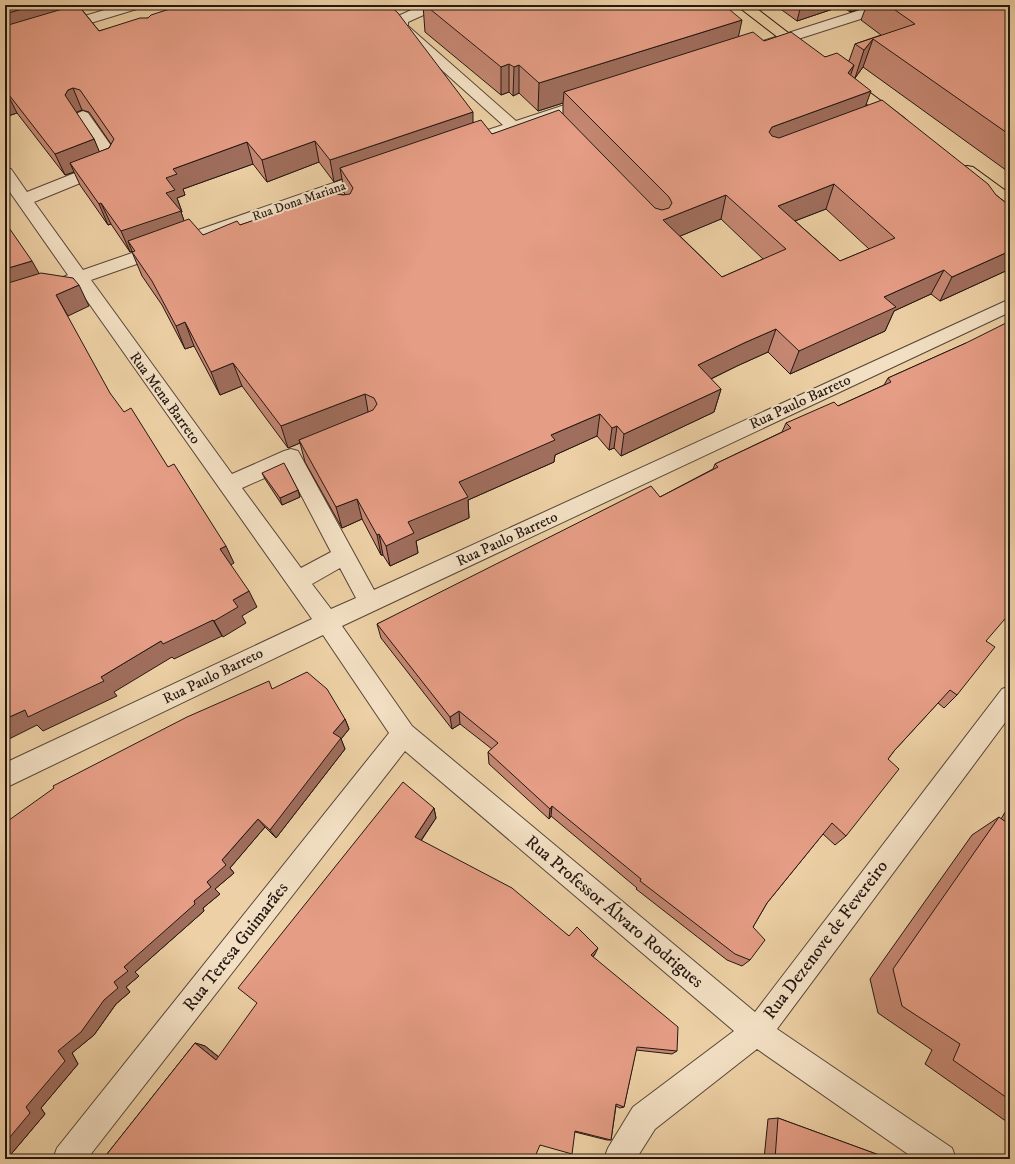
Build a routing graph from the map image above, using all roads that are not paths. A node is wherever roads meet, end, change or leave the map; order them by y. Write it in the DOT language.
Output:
graph roads {
  1 [pos="434,5"];
  2 [pos="743,5"];
  3 [pos="890,5"];
  4 [pos="131,6"];
  5 [pos="138,20"];
  6 [pos="787,39"];
  7 [pos="5,45"];
  8 [pos="754,49"];
  9 [pos="818,62"];
  10 [pos="831,71"];
  11 [pos="609,95"];
  12 [pos="83,116"];
  13 [pos="513,126"];
  14 [pos="908,127"];
  15 [pos="448,149"];
  16 [pos="959,165"];
  17 [pos="382,172"];
  18 [pos="5,173"];
  19 [pos="24,200"];
  20 [pos="1010,202"];
  21 [pos="79,278"];
  22 [pos="50,288"];
  23 [pos="1010,305"];
  24 [pos="228,484"];
  25 [pos="344,555"];
  26 [pos="298,581"];
  27 [pos="369,602"];
  28 [pos="327,622"];
  29 [pos="1009,699"];
  30 [pos="403,734"];
  31 [pos="5,776"];
  32 [pos="757,1032"];
  33 [pos="68,1159"];
  34 [pos="619,1159"];
  35 [pos="941,1159"];
  1 -- 13 [label="street"];
  2 -- 6 [label="main road"];
  3 -- 6 [label="street"];
  4 -- 5 [label="street"];
  4 -- 7 [label="street"];
  6 -- 8 [label="street"];
  6 -- 9 [label="main road"];
  10 -- 14 [label="main road"];
  11 -- 13 [label="street"];
  12 -- 19 [label="street"];
  13 -- 15 [label="street"];
  16 -- 20 [label="main road"];
  17 -- 21 [label="street, Rua Dona Mariana"];
  18 -- 19 [label="street, Rua Mena Barreto"];
  19 -- 21 [label="street, Rua Mena Barreto"];
  21 -- 22 [label="street, Rua Dona Mariana"];
  21 -- 24 [label="street, Rua Mena Barreto"];
  23 -- 27 [label="street, Rua Paulo Barreto"];
  24 -- 25 [label="street"];
  24 -- 26 [label="street, Rua Mena Barreto"];
  25 -- 26 [label="street"];
  25 -- 27 [label="street"];
  26 -- 28 [label="street, Rua Mena Barreto"];
  27 -- 28 [label="street, Rua Paulo Barreto"];
  28 -- 30 [label="street, Rua Professor Álvaro Rodrigues"];
  28 -- 31 [label="street, Rua Paulo Barreto"];
  29 -- 32 [label="street, Rua Dezenove de Fevereiro"];
  30 -- 32 [label="street, Rua Professor Álvaro Rodrigues"];
  30 -- 33 [label="street, Rua Teresa Guimarães"];
  32 -- 34 [label="street, Rua Dezenove de Fevereiro"];
  32 -- 35 [label="street, Rua Professor Álvaro Rodrigues"];
}
